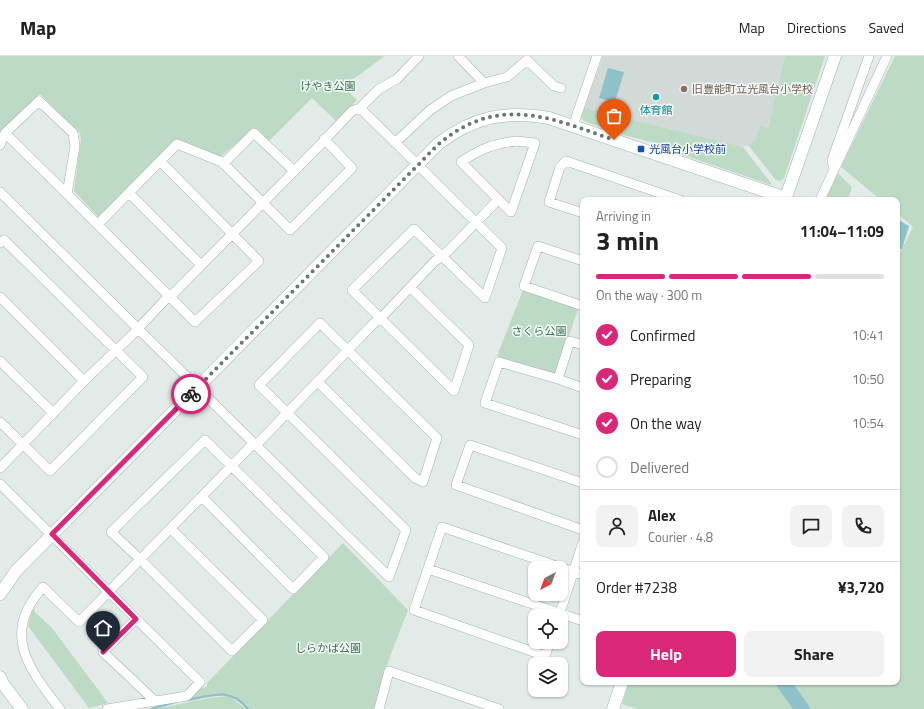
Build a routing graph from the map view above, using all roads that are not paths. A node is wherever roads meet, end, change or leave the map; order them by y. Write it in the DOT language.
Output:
graph roads {
  1 [pos="419,56"];
  2 [pos="458,56"];
  3 [pos="597,56"];
  4 [pos="835,56"];
  5 [pos="869,56"];
  6 [pos="887,56"];
  7 [pos="527,57"];
  8 [pos="484,83"];
  9 [pos="561,88"];
  10 [pos="360,108"];
  11 [pos="573,126"];
  12 [pos="5,133"];
  13 [pos="324,139"];
  14 [pos="395,143"];
  15 [pos="0,145"];
  16 [pos="160,161"];
  17 [pos="223,164"];
  18 [pos="418,165"];
  19 [pos="834,170"];
  20 [pos="294,171"];
  21 [pos="0,192"];
  22 [pos="129,193"];
  23 [pos="67,194"];
  24 [pos="671,197"];
  25 [pos="781,197"];
  26 [pos="788,197"];
  27 [pos="821,197"];
  28 [pos="498,200"];
  29 [pos="262,202"];
  30 [pos="580,212"];
  31 [pos="476,222"];
  32 [pos="98,224"];
  33 [pos="232,234"];
  34 [pos="0,243"];
  35 [pos="443,256"];
  36 [pos="580,260"];
  37 [pos="201,265"];
  38 [pos="411,288"];
  39 [pos="0,297"];
  40 [pos="170,297"];
  41 [pos="580,305"];
  42 [pos="380,319"];
  43 [pos="138,329"];
  44 [pos="580,344"];
  45 [pos="348,349"];
  46 [pos="116,351"];
  47 [pos="0,361"];
  48 [pos="558,378"];
  49 [pos="84,381"];
  50 [pos="318,382"];
  51 [pos="580,387"];
  52 [pos="197,388"];
  53 [pos="286,412"];
  54 [pos="53,413"];
  55 [pos="0,422"];
  56 [pos="580,434"];
  57 [pos="23,444"];
  58 [pos="255,444"];
  59 [pos="233,466"];
  60 [pos="0,468"];
  61 [pos="580,482"];
  62 [pos="0,484"];
  63 [pos="203,498"];
  64 [pos="171,529"];
  65 [pos="580,529"];
  66 [pos="52,534"];
  67 [pos="580,551"];
  68 [pos="141,560"];
  69 [pos="428,569"];
  70 [pos="573,572"];
  71 [pos="580,574"];
  72 [pos="108,591"];
  73 [pos="0,594"];
  74 [pos="542,609"];
  75 [pos="561,609"];
  76 [pos="568,617"];
  77 [pos="136,619"];
  78 [pos="580,620"];
  79 [pos="548,649"];
  80 [pos="0,677"];
  81 [pos="621,685"];
  82 [pos="155,701"];
  83 [pos="22,709"];
  84 [pos="60,709"];
  85 [pos="107,709"];
  86 [pos="379,709"];
  87 [pos="499,709"];
  88 [pos="613,709"];
  1 -- 10 [label="street"];
  2 -- 8 [label="street"];
  3 -- 11 [label="street"];
  4 -- 26 [label="street"];
  5 -- 19 [label="street"];
  6 -- 19 [label="street"];
  7 -- 8 [label="street"];
  7 -- 9 [label="street"];
  8 -- 14 [label="street"];
  10 -- 13 [label="street"];
  10 -- 14 [label="street"];
  11 -- 18 [label="street"];
  11 -- 25 [label="street"];
  12 -- 15 [label="street"];
  12 -- 23 [label="street"];
  12 -- 23 [label="street"];
  13 -- 20 [label="street"];
  13 -- 29 [label="street"];
  14 -- 18 [label="street"];
  16 -- 17 [label="street"];
  16 -- 22 [label="street"];
  16 -- 33 [label="street"];
  17 -- 20 [label="street"];
  17 -- 29 [label="street"];
  18 -- 31 [label="street"];
  18 -- 52 [label="street"];
  19 -- 27 [label="street"];
  20 -- 29 [label="street"];
  21 -- 43 [label="street"];
  22 -- 32 [label="street"];
  22 -- 37 [label="street"];
  23 -- 32 [label="street"];
  24 -- 30 [label="street"];
  28 -- 28 [label="street"];
  28 -- 31 [label="street"];
  29 -- 33 [label="street"];
  31 -- 35 [label="street"];
  31 -- 35 [label="street"];
  32 -- 40 [label="street"];
  33 -- 37 [label="street"];
  33 -- 40 [label="street"];
  34 -- 46 [label="street"];
  35 -- 38 [label="street"];
  35 -- 42 [label="street"];
  36 -- 41 [label="street"];
  37 -- 40 [label="street"];
  38 -- 42 [label="street"];
  38 -- 42 [label="street"];
  39 -- 49 [label="street"];
  40 -- 43 [label="street"];
  42 -- 45 [label="street"];
  43 -- 46 [label="street"];
  43 -- 52 [label="street"];
  44 -- 48 [label="street"];
  45 -- 50 [label="street"];
  45 -- 50 [label="street"];
  45 -- 53 [label="street"];
  46 -- 49 [label="street"];
  46 -- 57 [label="street"];
  47 -- 54 [label="street"];
  48 -- 51 [label="street"];
  48 -- 56 [label="street"];
  49 -- 54 [label="street"];
  50 -- 53 [label="street"];
  52 -- 58 [label="street"];
  52 -- 66 [label="street"];
  53 -- 58 [label="street"];
  53 -- 58 [label="street"];
  54 -- 57 [label="street"];
  55 -- 57 [label="street"];
  57 -- 60 [label="street"];
  58 -- 59 [label="street"];
  59 -- 63 [label="street"];
  59 -- 63 [label="street"];
  59 -- 68 [label="street"];
  61 -- 65 [label="street"];
  62 -- 66 [label="street"];
  63 -- 64 [label="street"];
  64 -- 68 [label="street"];
  64 -- 68 [label="street"];
  66 -- 72 [label="street"];
  66 -- 73 [label="street"];
  67 -- 70 [label="street"];
  68 -- 72 [label="street"];
  69 -- 70 [label="street"];
  69 -- 74 [label="street"];
  69 -- 79 [label="street"];
  70 -- 71 [label="street"];
  70 -- 75 [label="street"];
  72 -- 77 [label="street"];
  72 -- 84 [label="street"];
  76 -- 78 [label="street"];
  77 -- 82 [label="street"];
  77 -- 82 [label="street"];
  80 -- 83 [label="street"];
  81 -- 88 [label="street"];
  82 -- 85 [label="street"];
  86 -- 87 [label="street"];
}
